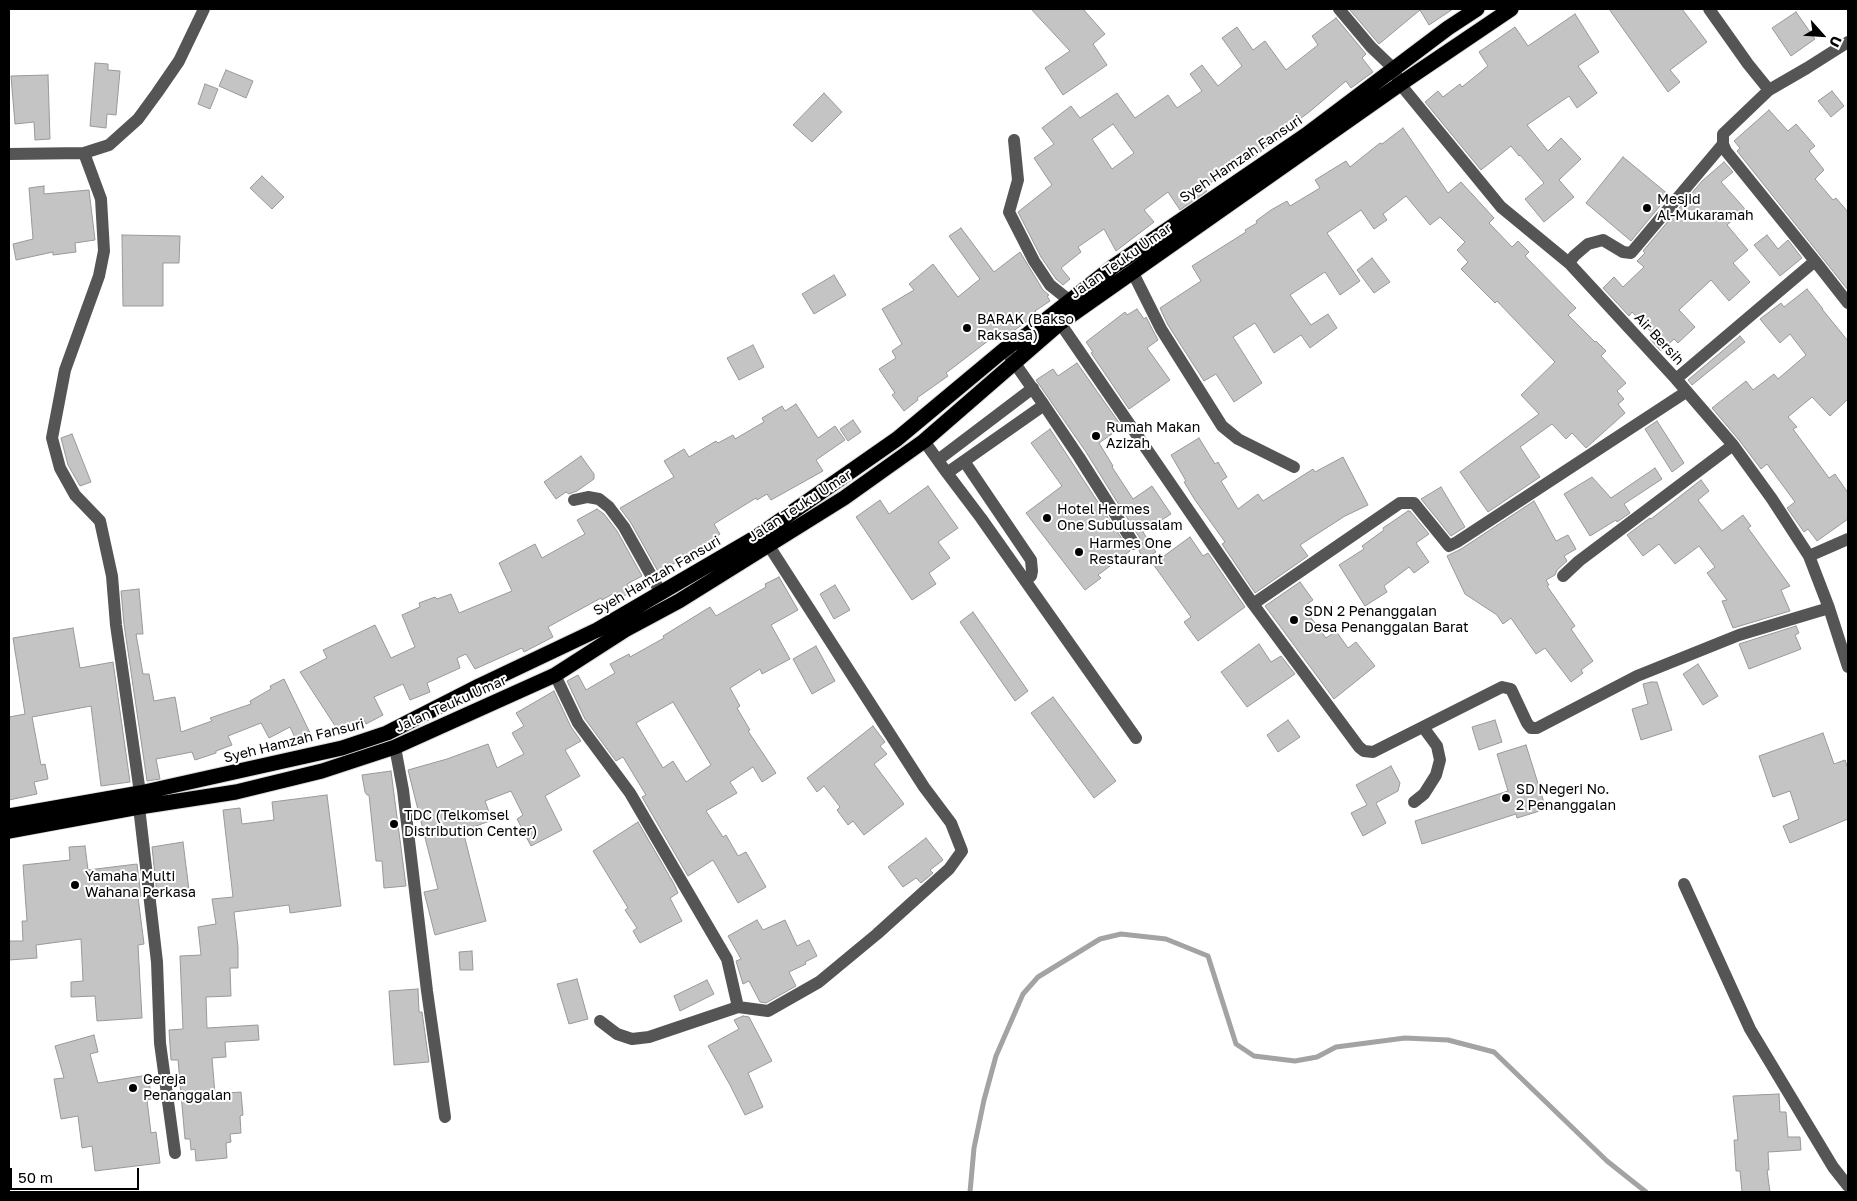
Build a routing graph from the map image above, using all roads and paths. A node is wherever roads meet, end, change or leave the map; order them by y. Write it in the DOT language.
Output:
graph roads {
  1 [pos="204,9"];
  2 [pos="1339,9"];
  3 [pos="1477,9"];
  4 [pos="1511,9"];
  5 [pos="1709,9"];
  6 [pos="1848,42"];
  7 [pos="1394,69"];
  8 [pos="1400,84"];
  9 [pos="1769,90"];
  10 [pos="1014,140"];
  11 [pos="1722,144"];
  12 [pos="84,153"];
  13 [pos="9,154"];
  14 [pos="1816,262"];
  15 [pos="1568,263"];
  16 [pos="1133,273"];
  17 [pos="1070,301"];
  18 [pos="1848,303"];
  19 [pos="1060,324"];
  20 [pos="1005,349"];
  21 [pos="1015,362"];
  22 [pos="1676,379"];
  23 [pos="1033,388"];
  24 [pos="1686,392"];
  25 [pos="1044,405"];
  26 [pos="924,441"];
  27 [pos="1733,445"];
  28 [pos="938,460"];
  29 [pos="964,461"];
  30 [pos="1294,467"];
  31 [pos="947,473"];
  32 [pos="574,500"];
  33 [pos="1848,539"];
  34 [pos="1134,544"];
  35 [pos="769,546"];
  36 [pos="1809,556"];
  37 [pos="1563,576"];
  38 [pos="1025,580"];
  39 [pos="661,594"];
  40 [pos="1253,604"];
  41 [pos="1829,608"];
  42 [pos="1848,667"];
  43 [pos="555,674"];
  44 [pos="1424,727"];
  45 [pos="1136,738"];
  46 [pos="395,747"];
  47 [pos="139,800"];
  48 [pos="1414,802"];
  49 [pos="9,816"];
  50 [pos="9,831"];
  51 [pos="1684,884"];
  52 [pos="738,1008"];
  53 [pos="600,1021"];
  54 [pos="445,1117"];
  55 [pos="174,1153"];
  56 [pos="1848,1186"];
  1 -- 12 [label="street"];
  2 -- 7 [label="street"];
  3 -- 7 [label="highway, Syeh Hamzah Fansuri"];
  4 -- 8 [label="highway, Jalan Teuku Umar"];
  5 -- 9 [label="street"];
  6 -- 9 [label="street"];
  7 -- 8 [label="street, Air Bersih"];
  7 -- 17 [label="highway, Syeh Hamzah Fansuri"];
  8 -- 15 [label="street, Air Bersih"];
  8 -- 16 [label="highway, Jalan Teuku Umar"];
  9 -- 11 [label="street"];
  10 -- 17 [label="street"];
  11 -- 14 [label="street"];
  11 -- 15 [label="street"];
  12 -- 13 [label="street"];
  12 -- 47 [label="street"];
  14 -- 18 [label="street"];
  14 -- 22 [label="street"];
  15 -- 22 [label="street, Air Bersih"];
  16 -- 19 [label="highway, Jalan Teuku Umar"];
  16 -- 30 [label="street"];
  17 -- 20 [label="highway, Syeh Hamzah Fansuri"];
  19 -- 21 [label="highway, Jalan Teuku Umar"];
  19 -- 40 [label="street"];
  20 -- 21 [label="street"];
  20 -- 39 [label="highway, Syeh Hamzah Fansuri"];
  21 -- 23 [label="street"];
  21 -- 26 [label="highway, Jalan Teuku Umar"];
  22 -- 24 [label="street, Air Bersih"];
  23 -- 25 [label="street"];
  23 -- 28 [label="street"];
  24 -- 27 [label="street, Air Bersih"];
  24 -- 40 [label="street"];
  25 -- 29 [label="street"];
  25 -- 34 [label="street"];
  26 -- 28 [label="street"];
  26 -- 35 [label="highway, Jalan Teuku Umar"];
  27 -- 36 [label="street, Air Bersih"];
  27 -- 37 [label="street"];
  28 -- 31 [label="street"];
  29 -- 31 [label="street"];
  29 -- 38 [label="street"];
  31 -- 38 [label="street"];
  32 -- 39 [label="street"];
  33 -- 36 [label="street"];
  35 -- 43 [label="highway, Jalan Teuku Umar"];
  35 -- 52 [label="street"];
  36 -- 41 [label="street, Air Bersih"];
  38 -- 45 [label="street"];
  39 -- 47 [label="highway, Syeh Hamzah Fansuri"];
  40 -- 44 [label="street"];
  41 -- 42 [label="street, Air Bersih"];
  41 -- 44 [label="street"];
  43 -- 46 [label="highway, Jalan Teuku Umar"];
  43 -- 52 [label="street"];
  44 -- 48 [label="street"];
  46 -- 47 [label="highway, Jalan Teuku Umar"];
  46 -- 54 [label="street"];
  47 -- 49 [label="highway, Syeh Hamzah Fansuri"];
  47 -- 50 [label="highway, Jalan Teuku Umar"];
  47 -- 55 [label="street"];
  51 -- 56 [label="street"];
  52 -- 53 [label="street"];
}
